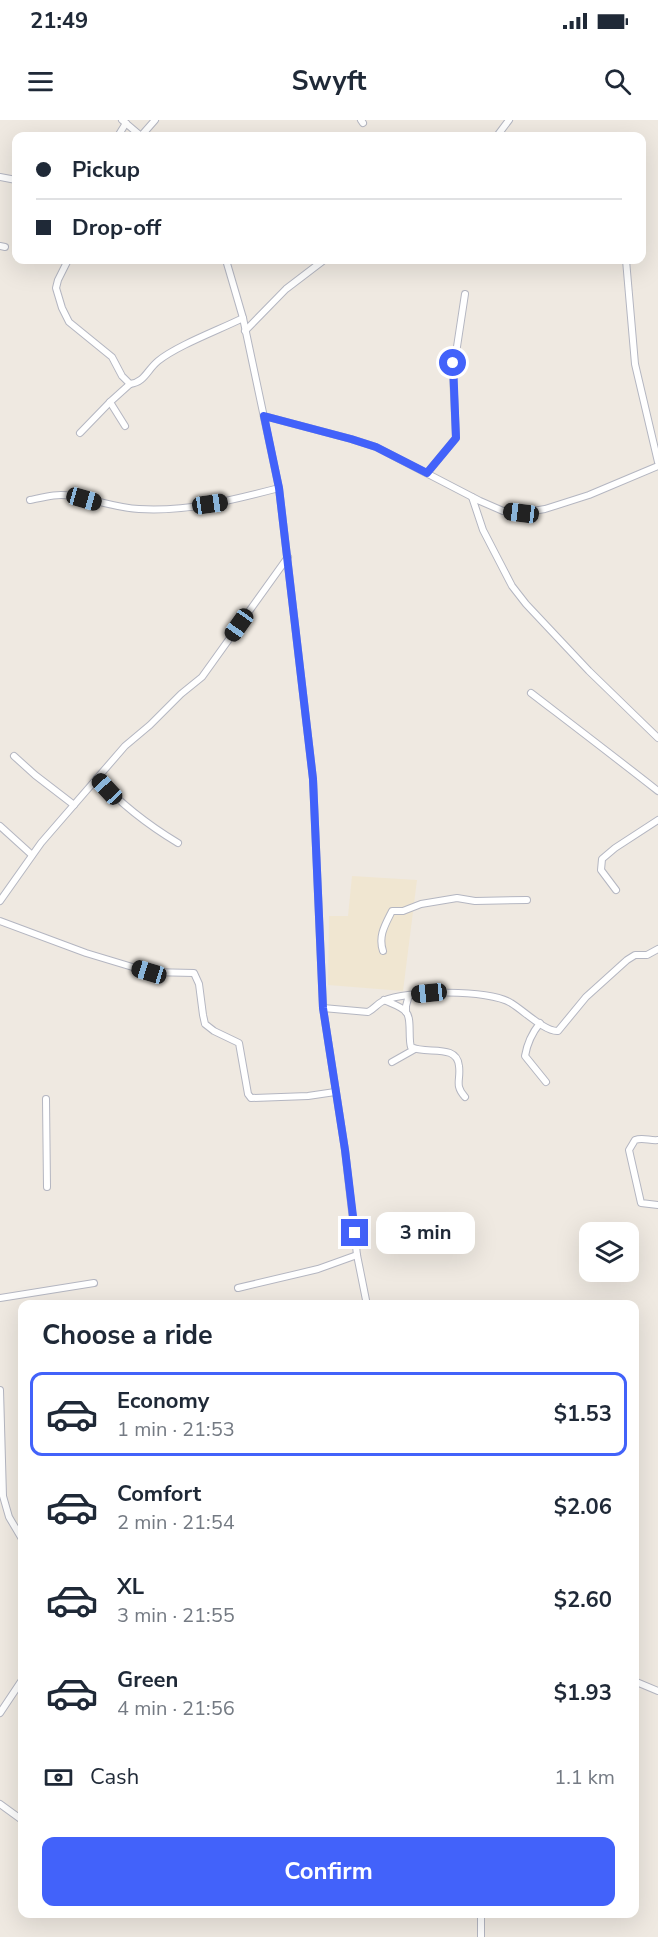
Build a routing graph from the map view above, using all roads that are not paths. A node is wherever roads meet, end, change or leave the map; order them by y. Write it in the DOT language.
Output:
graph roads {
  1 [pos="155,120"];
  2 [pos="124,122"];
  3 [pos="136,132"];
  4 [pos="144,132"];
  5 [pos="66,264"];
  6 [pos="227,264"];
  7 [pos="319,264"];
  8 [pos="626,264"];
  9 [pos="465,294"];
  10 [pos="243,318"];
  11 [pos="245,331"];
  12 [pos="130,384"];
  13 [pos="110,402"];
  14 [pos="264,416"];
  15 [pos="125,426"];
  16 [pos="80,433"];
  17 [pos="658,464"];
  18 [pos="427,473"];
  19 [pos="279,488"];
  20 [pos="472,497"];
  21 [pos="30,500"];
  22 [pos="288,557"];
  23 [pos="531,693"];
  24 [pos="658,738"];
  25 [pos="14,756"];
  26 [pos="97,778"];
  27 [pos="658,791"];
  28 [pos="74,805"];
  29 [pos="658,820"];
  30 [pos="0,826"];
  31 [pos="178,843"];
  32 [pos="32,855"];
  33 [pos="616,890"];
  34 [pos="527,900"];
  35 [pos="0,901"];
  36 [pos="0,921"];
  37 [pos="658,949"];
  38 [pos="382,951"];
  39 [pos="409,995"];
  40 [pos="384,1000"];
  41 [pos="323,1008"];
  42 [pos="406,1012"];
  43 [pos="540,1023"];
  44 [pos="415,1049"];
  45 [pos="392,1062"];
  46 [pos="546,1082"];
  47 [pos="335,1092"];
  48 [pos="465,1097"];
  49 [pos="46,1099"];
  50 [pos="658,1140"];
  51 [pos="46,1187"];
  52 [pos="658,1205"];
  53 [pos="357,1255"];
  54 [pos="94,1283"];
  55 [pos="238,1288"];
  56 [pos="0,1298"];
  57 [pos="366,1300"];
  58 [pos="0,1390"];
  59 [pos="18,1532"];
  60 [pos="639,1683"];
  61 [pos="18,1686"];
  62 [pos="658,1691"];
  63 [pos="0,1713"];
  64 [pos="0,1804"];
  65 [pos="18,1817"];
  66 [pos="481,1918"];
  67 [pos="481,1937"];
  1 -- 4 [label="street"];
  2 -- 3 [label="street"];
  5 -- 12 [label="street"];
  6 -- 10 [label="street"];
  7 -- 11 [label="street"];
  8 -- 17 [label="street"];
  9 -- 18 [label="street"];
  10 -- 11 [label="street"];
  10 -- 12 [label="street"];
  11 -- 14 [label="street"];
  12 -- 13 [label="street"];
  13 -- 15 [label="street"];
  13 -- 16 [label="street"];
  14 -- 18 [label="street"];
  14 -- 19 [label="street"];
  17 -- 20 [label="street"];
  18 -- 20 [label="street"];
  19 -- 21 [label="street"];
  19 -- 22 [label="street"];
  20 -- 24 [label="street"];
  22 -- 26 [label="street"];
  22 -- 41 [label="street"];
  23 -- 27 [label="street"];
  25 -- 28 [label="street"];
  26 -- 28 [label="street"];
  26 -- 31 [label="street"];
  28 -- 32 [label="street"];
  29 -- 33 [label="street"];
  30 -- 32 [label="street"];
  32 -- 35 [label="street"];
  34 -- 38 [label="street"];
  36 -- 47 [label="street"];
  37 -- 43 [label="street"];
  39 -- 40 [label="street"];
  39 -- 42 [label="street"];
  39 -- 43 [label="street"];
  40 -- 41 [label="street"];
  40 -- 42 [label="street"];
  41 -- 47 [label="street"];
  42 -- 44 [label="street"];
  43 -- 46 [label="street"];
  44 -- 45 [label="street"];
  44 -- 48 [label="street"];
  47 -- 53 [label="street"];
  49 -- 51 [label="street"];
  50 -- 52 [label="street"];
  53 -- 55 [label="street"];
  53 -- 57 [label="street"];
  54 -- 56 [label="street"];
  58 -- 59 [label="street"];
  60 -- 62 [label="street"];
  61 -- 63 [label="street"];
  64 -- 65 [label="street"];
  66 -- 67 [label="street"];
}
